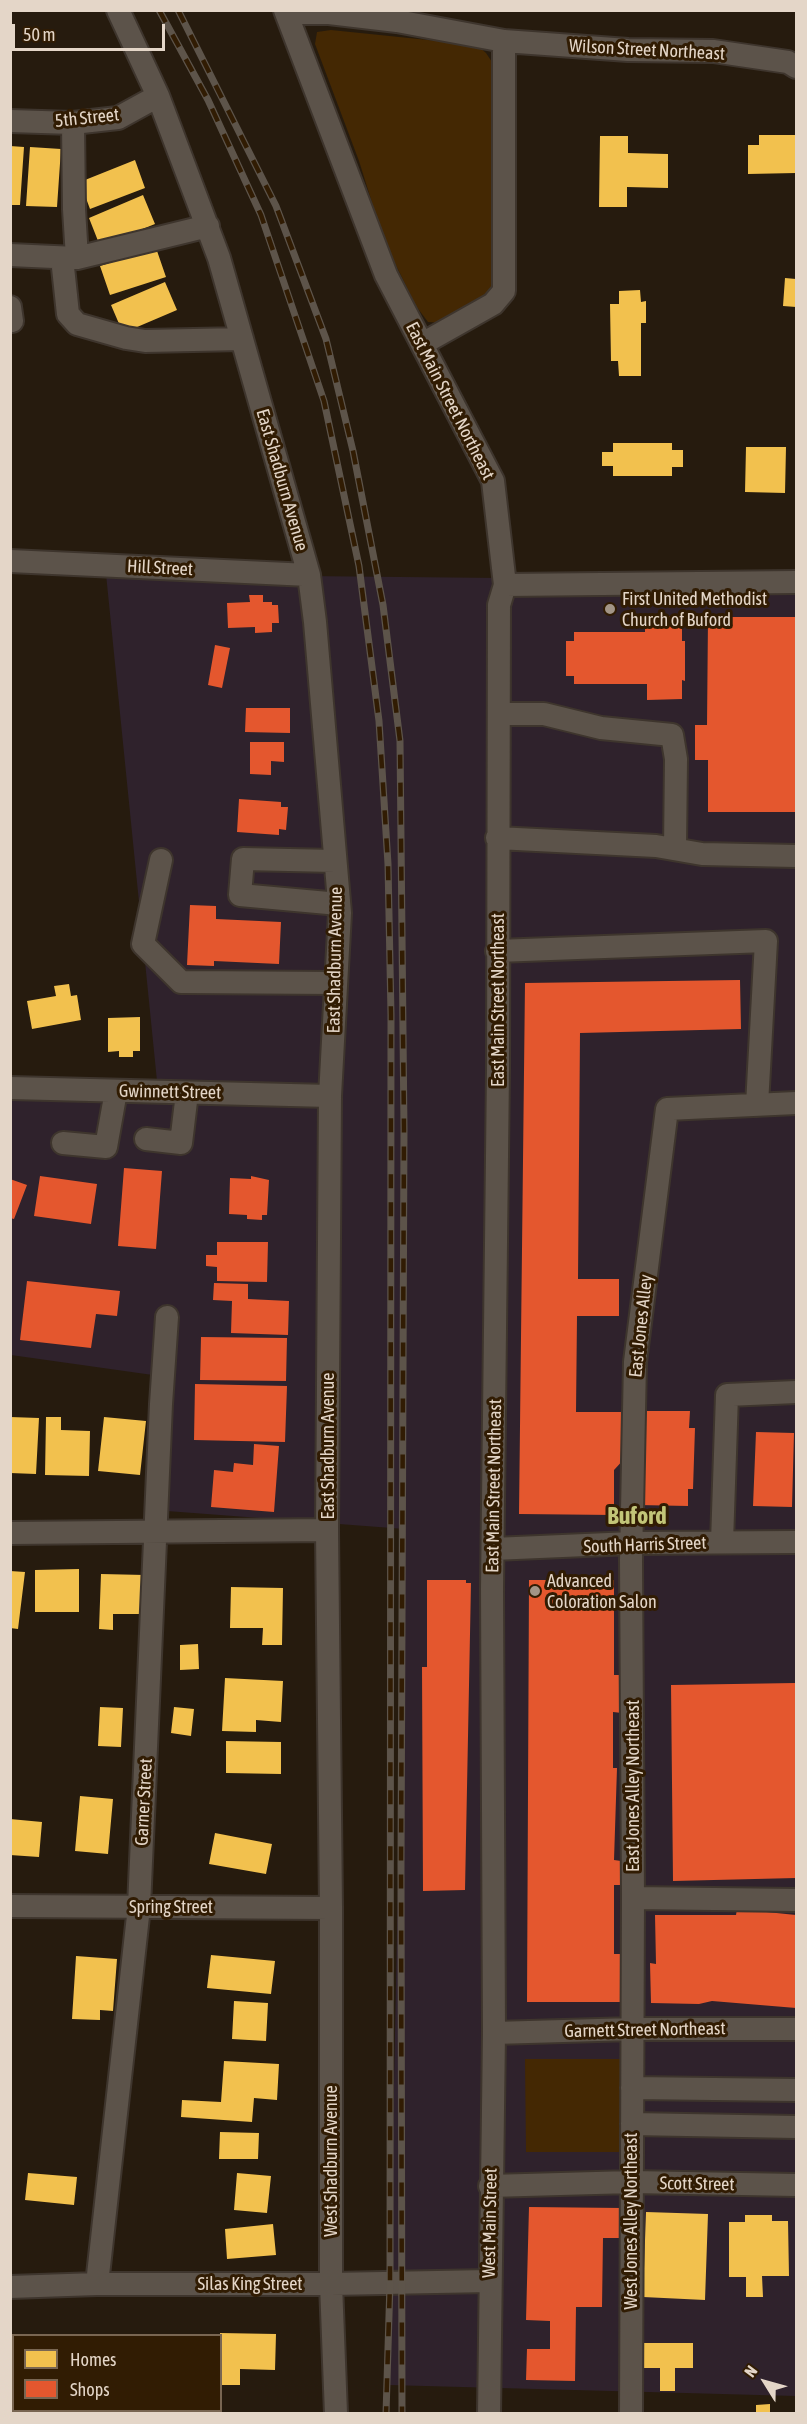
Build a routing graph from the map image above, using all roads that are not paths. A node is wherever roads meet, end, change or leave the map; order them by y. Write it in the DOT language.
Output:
graph roads {
  1 [pos="118,10"];
  2 [pos="286,12"];
  3 [pos="504,41"];
  4 [pos="792,64"];
  5 [pos="159,96"];
  6 [pos="10,121"];
  7 [pos="73,123"];
  8 [pos="208,226"];
  9 [pos="10,255"];
  10 [pos="70,258"];
  11 [pos="242,339"];
  12 [pos="422,344"];
  13 [pos="10,561"];
  14 [pos="309,575"];
  15 [pos="796,582"];
  16 [pos="505,585"];
  17 [pos="499,714"];
  18 [pos="497,838"];
  19 [pos="675,849"];
  20 [pos="796,856"];
  21 [pos="161,860"];
  22 [pos="335,861"];
  23 [pos="339,904"];
  24 [pos="498,951"];
  25 [pos="336,983"];
  26 [pos="10,1088"];
  27 [pos="116,1091"];
  28 [pos="187,1093"];
  29 [pos="330,1096"];
  30 [pos="796,1103"];
  31 [pos="757,1105"];
  32 [pos="146,1139"];
  33 [pos="63,1143"];
  34 [pos="167,1317"];
  35 [pos="796,1392"];
  36 [pos="327,1530"];
  37 [pos="10,1533"];
  38 [pos="156,1533"];
  39 [pos="722,1542"];
  40 [pos="796,1542"];
  41 [pos="632,1544"];
  42 [pos="493,1549"];
  43 [pos="633,1898"];
  44 [pos="796,1900"];
  45 [pos="10,1906"];
  46 [pos="140,1907"];
  47 [pos="331,1908"];
  48 [pos="633,2029"];
  49 [pos="796,2029"];
  50 [pos="494,2033"];
  51 [pos="632,2088"];
  52 [pos="796,2090"];
  53 [pos="632,2124"];
  54 [pos="796,2127"];
  55 [pos="631,2182"];
  56 [pos="796,2185"];
  57 [pos="490,2186"];
  58 [pos="489,2281"];
  59 [pos="97,2284"];
  60 [pos="331,2284"];
  61 [pos="10,2287"];
  62 [pos="336,2414"];
  63 [pos="489,2414"];
  64 [pos="630,2414"];
  1 -- 5 [label="street, East Shadburn Avenue"];
  2 -- 3 [label="street, Wilson Street Northeast"];
  2 -- 12 [label="street, East Main Street Northeast"];
  3 -- 4 [label="street, Wilson Street Northeast"];
  3 -- 12 [label="street"];
  5 -- 7 [label="street, 5th Street"];
  5 -- 8 [label="street, East Shadburn Avenue"];
  6 -- 7 [label="street, 5th Street"];
  7 -- 10 [label="street"];
  8 -- 10 [label="street"];
  8 -- 11 [label="street, East Shadburn Avenue"];
  9 -- 10 [label="street"];
  10 -- 11 [label="street"];
  11 -- 14 [label="street, East Shadburn Avenue"];
  12 -- 16 [label="street, East Main Street Northeast"];
  13 -- 14 [label="street, Hill Street"];
  14 -- 22 [label="street, East Shadburn Avenue"];
  15 -- 16 [label="street"];
  16 -- 17 [label="street, East Main Street Northeast"];
  17 -- 18 [label="street, East Main Street Northeast"];
  17 -- 19 [label="street"];
  18 -- 19 [label="street"];
  18 -- 24 [label="street, East Main Street Northeast"];
  19 -- 20 [label="street"];
  21 -- 25 [label="street"];
  22 -- 23 [label="street, East Shadburn Avenue"];
  22 -- 23 [label="street"];
  23 -- 25 [label="street, East Shadburn Avenue"];
  24 -- 31 [label="street"];
  24 -- 42 [label="street, East Main Street Northeast"];
  25 -- 29 [label="street, East Shadburn Avenue"];
  26 -- 27 [label="street, Gwinnett Street"];
  27 -- 28 [label="street, Gwinnett Street"];
  27 -- 33 [label="street"];
  28 -- 29 [label="street, Gwinnett Street"];
  28 -- 32 [label="street"];
  29 -- 36 [label="street, East Shadburn Avenue"];
  30 -- 31 [label="street"];
  31 -- 41 [label="street, East Jones Alley"];
  34 -- 38 [label="street, Garner Street"];
  35 -- 39 [label="street"];
  36 -- 38 [label="street"];
  36 -- 47 [label="street, East Shadburn Avenue"];
  37 -- 38 [label="street"];
  38 -- 46 [label="street, Garner Street"];
  39 -- 40 [label="street, South Harris Street"];
  39 -- 41 [label="street, South Harris Street"];
  41 -- 42 [label="street, South Harris Street"];
  41 -- 43 [label="street, East Jones Alley Northeast"];
  42 -- 50 [label="street, East Main Street Northeast"];
  43 -- 44 [label="street"];
  43 -- 48 [label="street, East Jones Alley Northeast"];
  45 -- 46 [label="street, Spring Street"];
  46 -- 47 [label="street, Spring Street"];
  46 -- 59 [label="street, Garner Street"];
  47 -- 60 [label="street, West Shadburn Avenue"];
  48 -- 49 [label="street, Garnett Street Northeast"];
  48 -- 50 [label="street, Garnett Street Northeast"];
  48 -- 51 [label="street, West Jones Alley Northeast"];
  50 -- 57 [label="street, West Main Street"];
  51 -- 52 [label="street"];
  51 -- 53 [label="street, West Jones Alley Northeast"];
  53 -- 54 [label="street"];
  53 -- 55 [label="street, West Jones Alley Northeast"];
  55 -- 56 [label="street, Scott Street"];
  55 -- 57 [label="street, Scott Street"];
  55 -- 64 [label="street, West Jones Alley Northeast"];
  57 -- 58 [label="street, West Main Street"];
  58 -- 60 [label="street, Silas King Street"];
  58 -- 63 [label="street, West Main Street"];
  59 -- 60 [label="street, Silas King Street"];
  59 -- 61 [label="street, Silas King Street"];
  60 -- 62 [label="street, West Shadburn Avenue"];
}
